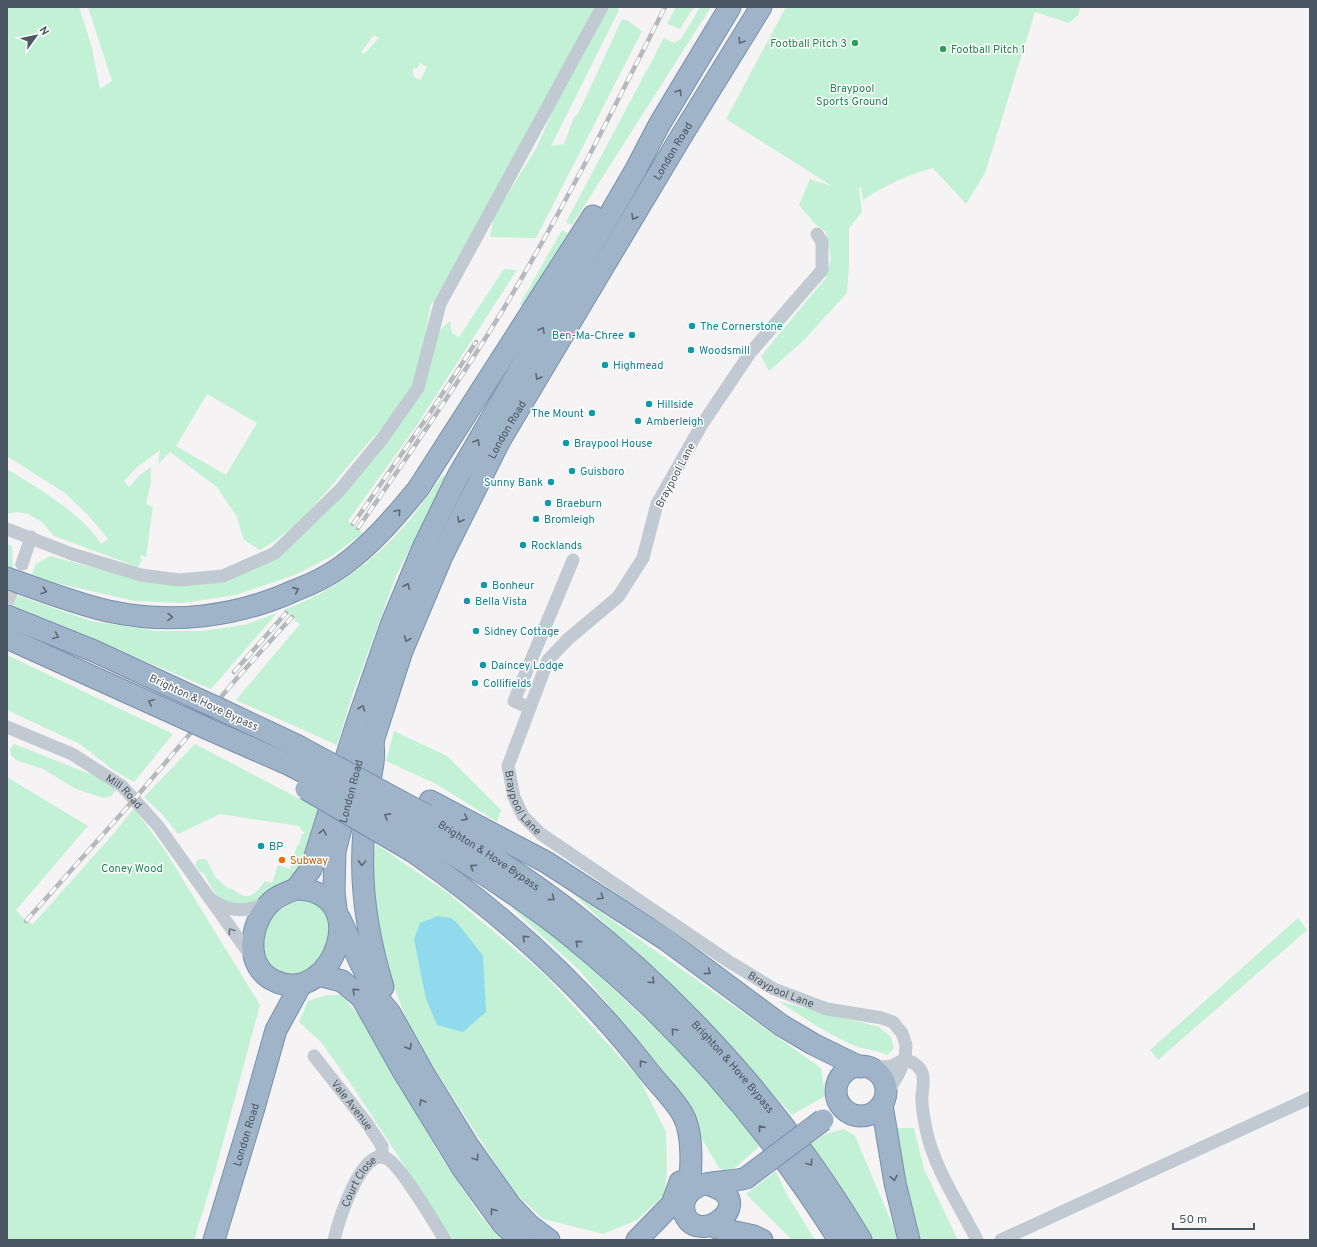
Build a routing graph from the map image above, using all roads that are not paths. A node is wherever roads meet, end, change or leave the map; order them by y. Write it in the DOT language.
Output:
graph roads {
  1 [pos="602,7"];
  2 [pos="730,7"];
  3 [pos="761,7"];
  4 [pos="659,125"];
  5 [pos="817,234"];
  6 [pos="7,529"];
  7 [pos="31,538"];
  8 [pos="573,560"];
  9 [pos="14,571"];
  10 [pos="7,616"];
  11 [pos="7,638"];
  12 [pos="530,708"];
  13 [pos="7,727"];
  14 [pos="373,741"];
  15 [pos="422,825"];
  16 [pos="296,889"];
  17 [pos="208,897"];
  18 [pos="272,902"];
  19 [pos="338,915"];
  20 [pos="255,962"];
  21 [pos="318,975"];
  22 [pos="268,978"];
  23 [pos="300,986"];
  24 [pos="390,1013"];
  25 [pos="276,1030"];
  26 [pos="314,1056"];
  27 [pos="905,1059"];
  28 [pos="865,1067"];
  29 [pos="666,1094"];
  30 [pos="1310,1098"];
  31 [pos="884,1100"];
  32 [pos="844,1106"];
  33 [pos="382,1157"];
  34 [pos="746,1178"];
  35 [pos="693,1194"];
  36 [pos="709,1228"];
  37 [pos="214,1240"];
  38 [pos="334,1240"];
  39 [pos="445,1240"];
  40 [pos="519,1240"];
  41 [pos="549,1240"];
  42 [pos="637,1240"];
  43 [pos="646,1240"];
  44 [pos="762,1240"];
  45 [pos="839,1240"];
  46 [pos="861,1240"];
  47 [pos="909,1240"];
  48 [pos="977,1240"];
  49 [pos="1001,1240"];
  1 -- 7 [label="street"];
  4 -- 2 [label="highway, London Road, one-way"];
  3 -- 14 [label="highway, London Road, one-way"];
  9 -- 4 [label="highway, one-way"];
  16 -- 4 [label="highway, London Road, one-way"];
  5 -- 12 [label="street, Braypool Lane"];
  6 -- 7 [label="street"];
  7 -- 9 [label="street"];
  8 -- 12 [label="street"];
  10 -- 15 [label="highway, Brighton & Hove Bypass, one-way, bridge"];
  15 -- 11 [label="highway, Brighton & Hove Bypass, one-way, bridge"];
  12 -- 27 [label="street, Braypool Lane"];
  13 -- 17 [label="street, Mill Road"];
  14 -- 19 [label="highway, London Road"];
  14 -- 24 [label="highway, one-way"];
  15 -- 28 [label="highway, one-way"];
  29 -- 15 [label="highway, one-way"];
  45 -- 15 [label="highway, Brighton & Hove Bypass, one-way"];
  15 -- 46 [label="highway, Brighton & Hove Bypass, one-way"];
  16 -- 18 [label="highway"];
  16 -- 19 [label="highway"];
  17 -- 18 [label="street, Mill Road"];
  20 -- 17 [label="street, Mill Road, one-way"];
  18 -- 20 [label="highway"];
  19 -- 21 [label="highway"];
  19 -- 24 [label="highway"];
  20 -- 22 [label="highway"];
  21 -- 23 [label="highway"];
  40 -- 21 [label="highway, one-way"];
  22 -- 23 [label="highway"];
  22 -- 25 [label="highway, London Road"];
  23 -- 25 [label="highway, London Road"];
  24 -- 41 [label="highway, one-way"];
  25 -- 37 [label="highway, London Road"];
  26 -- 33 [label="street, Vale Avenue"];
  27 -- 28 [label="street"];
  27 -- 31 [label="street, Braypool Lane"];
  27 -- 48 [label="street"];
  28 -- 31 [label="highway"];
  28 -- 32 [label="highway"];
  29 -- 35 [label="highway"];
  29 -- 42 [label="highway"];
  30 -- 49 [label="street"];
  31 -- 32 [label="highway"];
  31 -- 47 [label="highway, one-way"];
  32 -- 34 [label="highway, bridge"];
  33 -- 38 [label="street, Court Close"];
  33 -- 39 [label="street, Court Close"];
  34 -- 35 [label="highway"];
  34 -- 36 [label="highway"];
  35 -- 36 [label="highway"];
  35 -- 36 [label="highway"];
  35 -- 43 [label="highway"];
  36 -- 44 [label="highway"];
}
